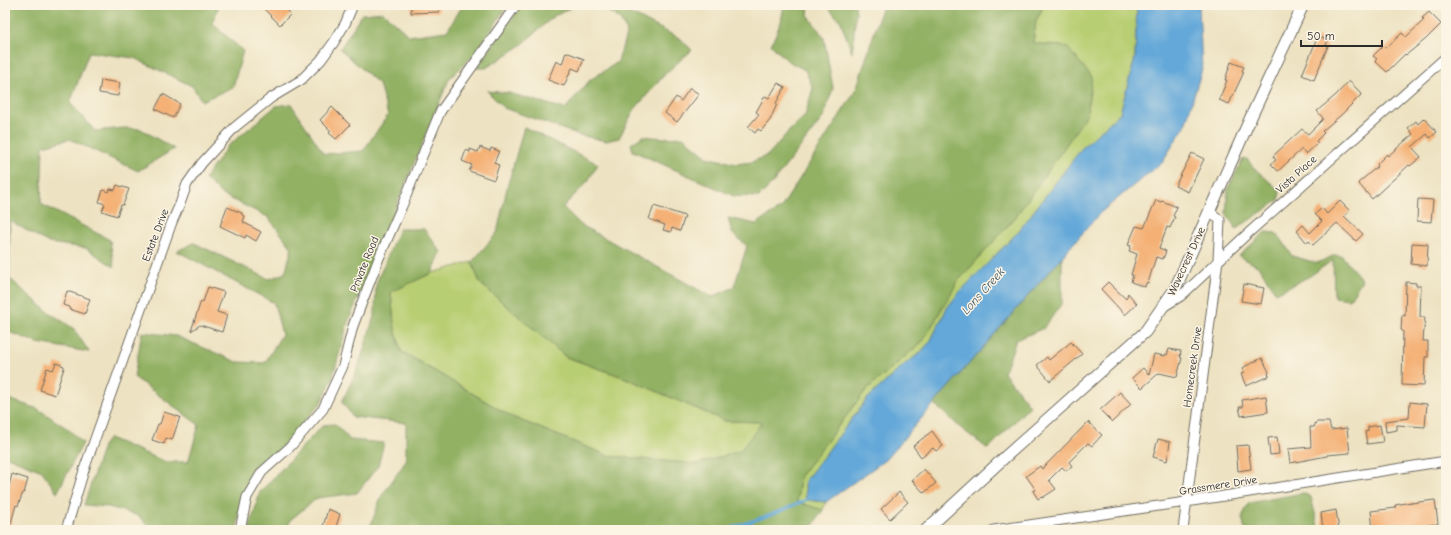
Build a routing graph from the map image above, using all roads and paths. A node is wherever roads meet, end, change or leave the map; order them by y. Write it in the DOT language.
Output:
graph roads {
  1 [pos="353,5"];
  2 [pos="516,5"];
  3 [pos="1303,5"];
  4 [pos="1446,57"];
  5 [pos="1209,211"];
  6 [pos="1218,260"];
  7 [pos="1162,308"];
  8 [pos="1446,461"];
  9 [pos="1186,502"];
  10 [pos="66,530"];
  11 [pos="240,530"];
  12 [pos="926,530"];
  13 [pos="994,530"];
  14 [pos="1183,530"];
  1 -- 10 [label="street, Estate Drive"];
  2 -- 11 [label="street, Private Road"];
  3 -- 5 [label="street, Wavecrest Drive"];
  4 -- 6 [label="street, Vista Place"];
  5 -- 6 [label="street, Homecreek Drive"];
  5 -- 7 [label="street, Wavecrest Drive"];
  6 -- 7 [label="street, Vista Place"];
  6 -- 9 [label="street, Homecreek Drive"];
  7 -- 12 [label="street, Wavecrest Drive"];
  8 -- 9 [label="street, Grassmere Drive"];
  9 -- 13 [label="street, Grassmere Drive"];
  9 -- 14 [label="street, Homecreek Drive"];
}
